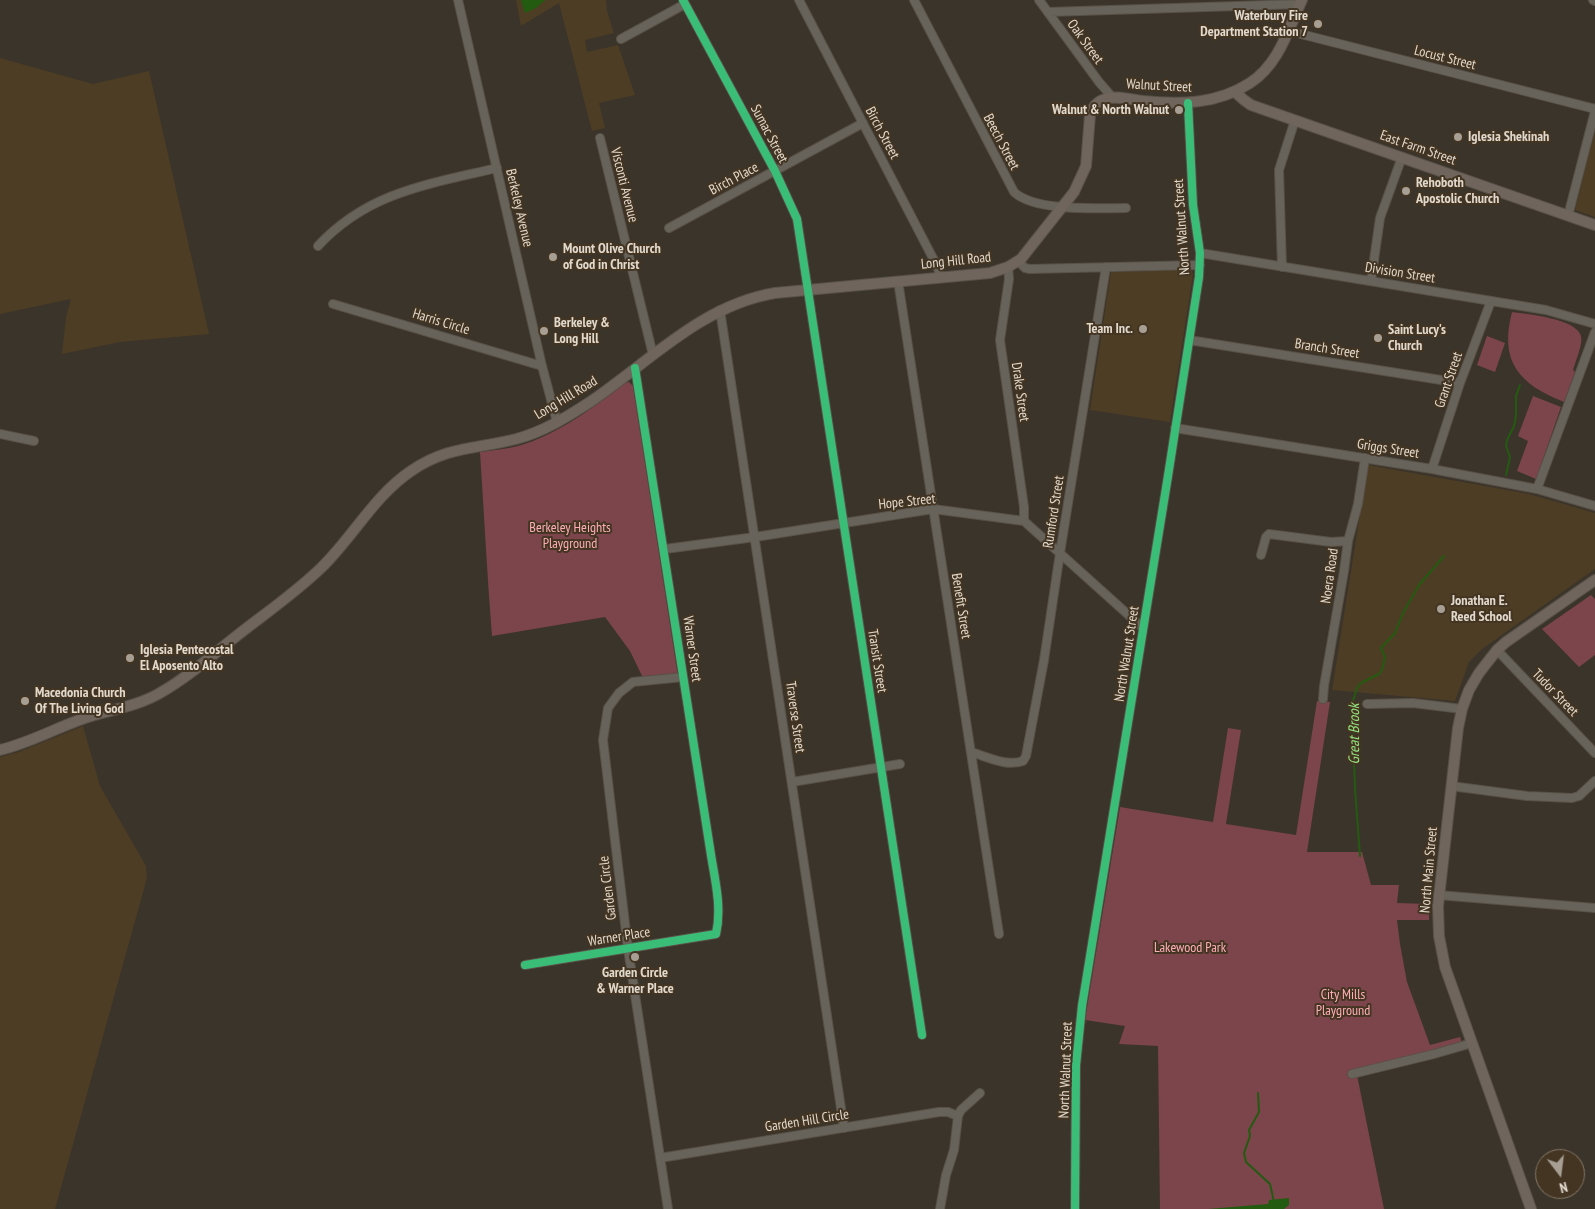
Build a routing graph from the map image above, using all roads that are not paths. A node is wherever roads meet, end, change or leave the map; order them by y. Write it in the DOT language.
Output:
graph roads {
  1 [pos="458,0"];
  2 [pos="799,0"];
  3 [pos="914,0"];
  4 [pos="1039,0"];
  5 [pos="684,2"];
  6 [pos="1301,2"];
  7 [pos="1048,12"];
  8 [pos="1289,31"];
  9 [pos="621,38"];
  10 [pos="1235,92"];
  11 [pos="1112,98"];
  12 [pos="1188,103"];
  13 [pos="1595,110"];
  14 [pos="1295,120"];
  15 [pos="863,123"];
  16 [pos="600,138"];
  17 [pos="1402,157"];
  18 [pos="497,168"];
  19 [pos="775,171"];
  20 [pos="1063,207"];
  21 [pos="1126,208"];
  22 [pos="1568,216"];
  23 [pos="1595,225"];
  24 [pos="668,228"];
  25 [pos="318,246"];
  26 [pos="1200,253"];
  27 [pos="1018,261"];
  28 [pos="1200,265"];
  29 [pos="1008,267"];
  30 [pos="1106,267"];
  31 [pos="1282,267"];
  32 [pos="941,277"];
  33 [pos="898,281"];
  34 [pos="1371,281"];
  35 [pos="808,289"];
  36 [pos="1491,301"];
  37 [pos="333,304"];
  38 [pos="720,310"];
  39 [pos="1595,324"];
  40 [pos="1595,332"];
  41 [pos="1189,340"];
  42 [pos="653,355"];
  43 [pos="542,366"];
  44 [pos="635,368"];
  45 [pos="1460,383"];
  46 [pos="557,422"];
  47 [pos="1175,428"];
  48 [pos="0,434"];
  49 [pos="34,441"];
  50 [pos="1366,458"];
  51 [pos="1432,469"];
  52 [pos="1537,489"];
  53 [pos="1595,506"];
  54 [pos="934,509"];
  55 [pos="1024,521"];
  56 [pos="843,523"];
  57 [pos="755,537"];
  58 [pos="1348,541"];
  59 [pos="665,549"];
  60 [pos="1060,553"];
  61 [pos="1261,555"];
  62 [pos="1595,580"];
  63 [pos="1143,628"];
  64 [pos="1497,650"];
  65 [pos="683,677"];
  66 [pos="1323,699"];
  67 [pos="1367,704"];
  68 [pos="1462,709"];
  69 [pos="0,750"];
  70 [pos="971,752"];
  71 [pos="1595,753"];
  72 [pos="900,764"];
  73 [pos="881,768"];
  74 [pos="1595,781"];
  75 [pos="792,782"];
  76 [pos="1451,786"];
  77 [pos="1438,896"];
  78 [pos="1595,908"];
  79 [pos="716,934"];
  80 [pos="999,934"];
  81 [pos="628,949"];
  82 [pos="525,965"];
  83 [pos="922,1036"];
  84 [pos="1472,1043"];
  85 [pos="1352,1074"];
  86 [pos="980,1093"];
  87 [pos="958,1116"];
  88 [pos="844,1128"];
  89 [pos="660,1158"];
  90 [pos="668,1209"];
  91 [pos="940,1209"];
  92 [pos="1075,1209"];
  93 [pos="1531,1209"];
  1 -- 18 [label="street, Berkeley Avenue"];
  2 -- 15 [label="street, Birch Street"];
  3 -- 20 [label="street, Beech Street"];
  4 -- 7 [label="street, Oak Street"];
  5 -- 9 [label="street"];
  5 -- 19 [label="street, Sumac Street"];
  6 -- 7 [label="street"];
  6 -- 8 [label="main road, Walnut Street"];
  7 -- 11 [label="street, Oak Street"];
  8 -- 10 [label="main road, Walnut Street"];
  8 -- 13 [label="street, Locust Street"];
  10 -- 12 [label="main road, Walnut Street"];
  10 -- 14 [label="main road, East Farm Street"];
  11 -- 12 [label="main road, Walnut Street"];
  11 -- 20 [label="main road, Long Hill Road"];
  12 -- 26 [label="street, North Walnut Street"];
  13 -- 22 [label="street"];
  14 -- 17 [label="main road, East Farm Street"];
  14 -- 31 [label="street"];
  15 -- 19 [label="street, Birch Place"];
  15 -- 32 [label="street, Birch Street"];
  16 -- 42 [label="street, Visconti Avenue"];
  17 -- 22 [label="main road, East Farm Street"];
  17 -- 34 [label="street"];
  18 -- 25 [label="street"];
  18 -- 43 [label="street, Berkeley Avenue"];
  19 -- 24 [label="street, Birch Place"];
  19 -- 35 [label="street, Sumac Street"];
  20 -- 21 [label="street, Beech Street"];
  20 -- 27 [label="main road, Long Hill Road"];
  22 -- 23 [label="main road, East Farm Street"];
  26 -- 28 [label="street, North Walnut Street"];
  26 -- 31 [label="street, Division Street"];
  27 -- 29 [label="main road, Long Hill Road"];
  27 -- 30 [label="street"];
  28 -- 30 [label="street"];
  28 -- 41 [label="street, North Walnut Street"];
  29 -- 32 [label="main road, Long Hill Road"];
  29 -- 55 [label="street, Drake Street"];
  30 -- 60 [label="street, Rumford Street"];
  31 -- 34 [label="street, Division Street"];
  32 -- 33 [label="main road, Long Hill Road"];
  33 -- 35 [label="main road, Long Hill Road"];
  33 -- 54 [label="street, Benefit Street"];
  34 -- 36 [label="street, Division Street"];
  35 -- 38 [label="main road, Long Hill Road"];
  35 -- 56 [label="street, Transit Street"];
  36 -- 39 [label="street, Division Street"];
  36 -- 45 [label="street, Grant Street"];
  37 -- 43 [label="street, Harris Circle"];
  38 -- 42 [label="main road, Long Hill Road"];
  38 -- 57 [label="street, Traverse Street"];
  40 -- 52 [label="street"];
  41 -- 45 [label="street, Branch Street"];
  41 -- 47 [label="street, North Walnut Street"];
  42 -- 44 [label="main road, Long Hill Road"];
  43 -- 46 [label="street, Berkeley Avenue"];
  44 -- 46 [label="main road, Long Hill Road"];
  44 -- 59 [label="street, Warner Street"];
  45 -- 51 [label="street, Grant Street"];
  46 -- 69 [label="main road, Long Hill Road"];
  47 -- 50 [label="street, Griggs Street"];
  47 -- 63 [label="street, North Walnut Street"];
  48 -- 49 [label="street"];
  50 -- 51 [label="street, Griggs Street"];
  50 -- 58 [label="street, Noera Road"];
  51 -- 52 [label="street, Griggs Street"];
  52 -- 53 [label="street, Griggs Street"];
  54 -- 55 [label="street, Hope Street"];
  54 -- 56 [label="street, Hope Street"];
  54 -- 70 [label="street, Benefit Street"];
  55 -- 60 [label="street"];
  56 -- 57 [label="street, Hope Street"];
  56 -- 73 [label="street, Transit Street"];
  57 -- 59 [label="street, Hope Street"];
  57 -- 75 [label="street, Traverse Street"];
  58 -- 61 [label="street"];
  58 -- 66 [label="street, Noera Road"];
  59 -- 65 [label="street, Warner Street"];
  60 -- 63 [label="street"];
  60 -- 70 [label="street, Rumford Street"];
  62 -- 64 [label="main road, North Main Street"];
  63 -- 92 [label="street, North Walnut Street"];
  64 -- 68 [label="main road, North Main Street"];
  64 -- 71 [label="street, Tudor Street"];
  65 -- 79 [label="street, Warner Street"];
  65 -- 81 [label="street, Garden Circle"];
  67 -- 68 [label="street"];
  68 -- 76 [label="main road, North Main Street"];
  70 -- 80 [label="street, Benefit Street"];
  72 -- 73 [label="street"];
  73 -- 75 [label="street"];
  73 -- 83 [label="street, Transit Street"];
  74 -- 76 [label="street"];
  75 -- 88 [label="street, Traverse Street"];
  76 -- 77 [label="main road, North Main Street"];
  77 -- 78 [label="street"];
  77 -- 84 [label="main road, North Main Street"];
  79 -- 81 [label="street, Warner Place"];
  81 -- 82 [label="street, Warner Place"];
  81 -- 89 [label="street, Garden Circle"];
  84 -- 85 [label="street"];
  84 -- 93 [label="main road, North Main Street"];
  86 -- 87 [label="street"];
  87 -- 88 [label="street, Garden Hill Circle"];
  87 -- 91 [label="street"];
  88 -- 89 [label="street, Garden Hill Circle"];
  89 -- 90 [label="street, Garden Circle"];
}
